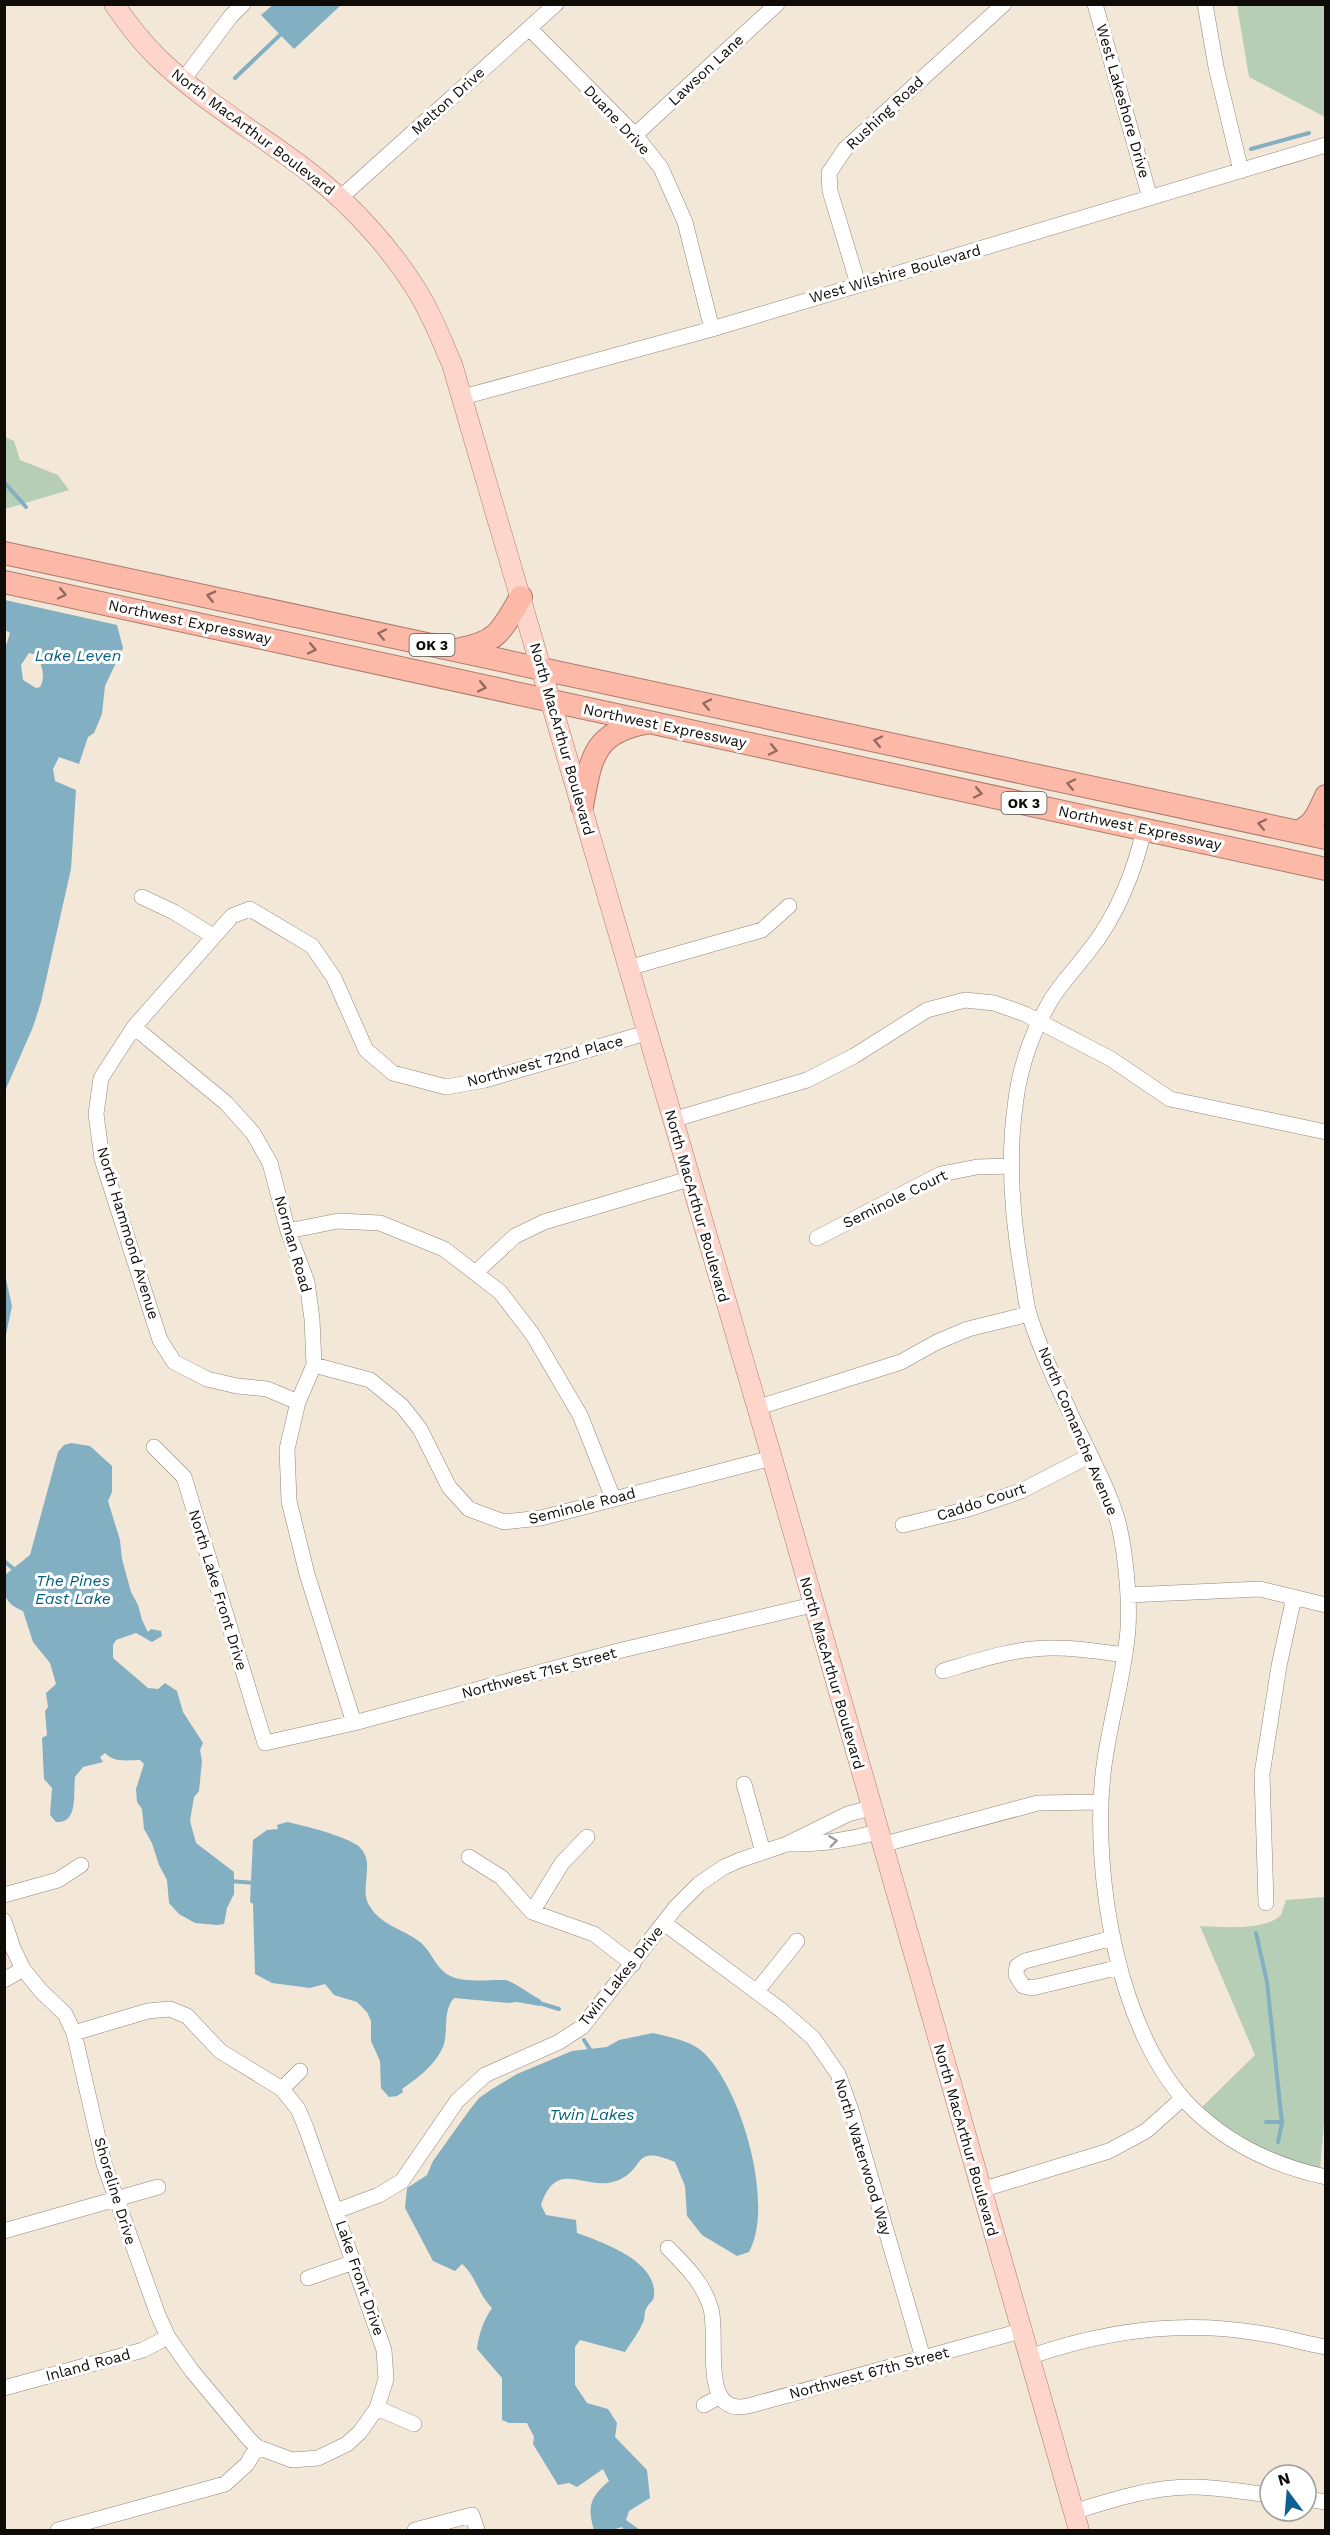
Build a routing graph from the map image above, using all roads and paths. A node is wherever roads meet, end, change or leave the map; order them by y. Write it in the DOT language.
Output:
graph roads {
  1 [pos="114,4"];
  2 [pos="243,4"];
  3 [pos="556,4"];
  4 [pos="777,4"];
  5 [pos="1004,4"];
  6 [pos="1095,4"];
  7 [pos="1205,4"];
  8 [pos="530,29"];
  9 [pos="183,80"];
  10 [pos="635,135"];
  11 [pos="1326,145"];
  12 [pos="1241,171"];
  13 [pos="340,198"];
  14 [pos="1150,198"];
  15 [pos="858,284"];
  16 [pos="711,329"];
  17 [pos="463,398"];
  18 [pos="4,553"];
  19 [pos="4,582"];
  20 [pos="521,597"];
  21 [pos="268,610"];
  22 [pos="263,638"];
  23 [pos="456,650"];
  24 [pos="542,669"];
  25 [pos="552,701"];
  26 [pos="648,722"];
  27 [pos="936,754"];
  28 [pos="859,769"];
  29 [pos="1016,772"];
  30 [pos="931,783"];
  31 [pos="1326,796"];
  32 [pos="582,806"];
  33 [pos="1144,829"];
  34 [pos="1317,832"];
  35 [pos="1316,867"];
  36 [pos="142,897"];
  37 [pos="789,906"];
  38 [pos="213,936"];
  39 [pos="628,968"];
  40 [pos="1039,1022"];
  41 [pos="134,1027"];
  42 [pos="646,1033"];
  43 [pos="672,1120"];
  44 [pos="1326,1132"];
  45 [pos="1012,1166"];
  46 [pos="689,1179"];
  47 [pos="288,1232"];
  48 [pos="817,1238"];
  49 [pos="475,1273"];
  50 [pos="1029,1314"];
  51 [pos="314,1365"];
  52 [pos="298,1401"];
  53 [pos="756,1408"];
  54 [pos="154,1447"];
  55 [pos="1089,1456"];
  56 [pos="772,1458"];
  57 [pos="613,1498"];
  58 [pos="903,1526"];
  59 [pos="1128,1595"];
  60 [pos="1294,1597"];
  61 [pos="812,1605"];
  62 [pos="1326,1605"];
  63 [pos="1125,1655"];
  64 [pos="944,1671"];
  65 [pos="354,1723"];
  66 [pos="265,1743"];
  67 [pos="744,1784"];
  68 [pos="1101,1802"];
  69 [pos="871,1808"];
  70 [pos="587,1837"];
  71 [pos="880,1838"];
  72 [pos="787,1844"];
  73 [pos="763,1852"];
  74 [pos="469,1857"];
  75 [pos="81,1865"];
  76 [pos="4,1895"];
  77 [pos="1266,1903"];
  78 [pos="532,1912"];
  79 [pos="4,1922"];
  80 [pos="664,1923"];
  81 [pos="1113,1938"];
  82 [pos="797,1941"];
  83 [pos="633,1964"];
  84 [pos="1120,1967"];
  85 [pos="23,1969"];
  86 [pos="4,1980"];
  87 [pos="757,1991"];
  88 [pos="74,2033"];
  89 [pos="300,2071"];
  90 [pos="282,2090"];
  91 [pos="1183,2098"];
  92 [pos="1326,2177"];
  93 [pos="158,2187"];
  94 [pos="981,2190"];
  95 [pos="116,2200"];
  96 [pos="336,2211"];
  97 [pos="4,2231"];
  98 [pos="668,2248"];
  99 [pos="354,2262"];
  100 [pos="308,2278"];
  101 [pos="1021,2331"];
  102 [pos="168,2337"];
  103 [pos="1326,2347"];
  104 [pos="1029,2357"];
  105 [pos="923,2358"];
  106 [pos="4,2388"];
  107 [pos="719,2397"];
  108 [pos="704,2405"];
  109 [pos="377,2408"];
  110 [pos="414,2424"];
  111 [pos="257,2447"];
  112 [pos="1258,2494"];
  113 [pos="1076,2521"];
  114 [pos="58,2530"];
  115 [pos="415,2530"];
  116 [pos="477,2530"];
  1 -- 9 [label="main road, North MacArthur Boulevard"];
  2 -- 9 [label="street"];
  3 -- 8 [label="street, Melton Drive"];
  4 -- 10 [label="street, Lawson Lane"];
  5 -- 15 [label="street, Rushing Road"];
  6 -- 14 [label="street, West Lakeshore Drive"];
  7 -- 12 [label="street"];
  8 -- 10 [label="street, Duane Drive"];
  8 -- 13 [label="street, Melton Drive"];
  9 -- 13 [label="main road, North MacArthur Boulevard"];
  10 -- 16 [label="street, Duane Drive"];
  11 -- 12 [label="street, West Wilshire Boulevard"];
  12 -- 14 [label="street, West Wilshire Boulevard"];
  13 -- 17 [label="main road, North MacArthur Boulevard"];
  14 -- 15 [label="street, West Wilshire Boulevard"];
  15 -- 16 [label="street, West Wilshire Boulevard"];
  16 -- 17 [label="street, West Wilshire Boulevard"];
  17 -- 20 [label="main road, North MacArthur Boulevard"];
  21 -- 18 [label="highway, Northwest Expressway / OK 3, one-way"];
  19 -- 22 [label="highway, Northwest Expressway / OK 3, one-way"];
  20 -- 23 [label="highway"];
  20 -- 24 [label="main road, North MacArthur Boulevard"];
  21 -- 22 [label="highway"];
  23 -- 21 [label="highway, Northwest Expressway / OK 3, one-way"];
  22 -- 25 [label="highway, Northwest Expressway / OK 3, one-way"];
  23 -- 24 [label="highway, Northwest Expressway / OK 3"];
  24 -- 25 [label="main road, North MacArthur Boulevard"];
  27 -- 24 [label="highway, Northwest Expressway / OK 3, one-way"];
  25 -- 26 [label="highway, Northwest Expressway / OK 3"];
  25 -- 32 [label="main road, North MacArthur Boulevard"];
  26 -- 28 [label="highway, Northwest Expressway / OK 3, one-way"];
  26 -- 32 [label="highway"];
  27 -- 28 [label="highway"];
  27 -- 29 [label="highway, Northwest Expressway / OK 3"];
  28 -- 30 [label="highway, Northwest Expressway / OK 3"];
  29 -- 30 [label="highway"];
  34 -- 29 [label="highway, Northwest Expressway / OK 3, one-way"];
  30 -- 33 [label="highway, Northwest Expressway / OK 3, one-way"];
  31 -- 34 [label="highway"];
  32 -- 39 [label="main road, North MacArthur Boulevard"];
  33 -- 35 [label="highway, Northwest Expressway / OK 3"];
  33 -- 40 [label="street, North Comanche Avenue"];
  34 -- 35 [label="highway"];
  36 -- 38 [label="street"];
  37 -- 39 [label="street"];
  38 -- 41 [label="street, North Hammond Avenue"];
  38 -- 42 [label="street, Northwest 72nd Place"];
  39 -- 42 [label="main road, North MacArthur Boulevard"];
  40 -- 43 [label="street"];
  40 -- 44 [label="street"];
  40 -- 45 [label="street, North Comanche Avenue"];
  41 -- 47 [label="street, Norman Road"];
  41 -- 52 [label="street, North Hammond Avenue"];
  42 -- 43 [label="main road, North MacArthur Boulevard"];
  43 -- 46 [label="main road, North MacArthur Boulevard"];
  45 -- 48 [label="street, Seminole Court"];
  45 -- 50 [label="street, North Comanche Avenue"];
  46 -- 49 [label="street"];
  46 -- 53 [label="main road, North MacArthur Boulevard"];
  47 -- 49 [label="street"];
  47 -- 51 [label="street, Norman Road"];
  49 -- 57 [label="street"];
  50 -- 53 [label="street"];
  50 -- 55 [label="street, North Comanche Avenue"];
  51 -- 52 [label="street, Norman Road"];
  51 -- 57 [label="street, Seminole Road"];
  52 -- 65 [label="street, Norman Road"];
  53 -- 56 [label="main road, North MacArthur Boulevard"];
  54 -- 66 [label="street, North Lake Front Drive"];
  55 -- 58 [label="street, Caddo Court"];
  55 -- 59 [label="street, North Comanche Avenue"];
  56 -- 57 [label="street, Seminole Road"];
  56 -- 61 [label="main road, North MacArthur Boulevard"];
  59 -- 60 [label="street"];
  59 -- 63 [label="street, North Comanche Avenue"];
  60 -- 62 [label="street"];
  60 -- 77 [label="street"];
  61 -- 65 [label="street, Northwest 71st Street"];
  61 -- 69 [label="main road, North MacArthur Boulevard"];
  63 -- 64 [label="street"];
  63 -- 68 [label="street, North Comanche Avenue"];
  65 -- 66 [label="street, Northwest 71st Street"];
  67 -- 73 [label="street"];
  68 -- 71 [label="street"];
  68 -- 81 [label="street, North Comanche Avenue"];
  69 -- 71 [label="main road, North MacArthur Boulevard"];
  69 -- 72 [label="street, Twin Lakes Drive"];
  70 -- 78 [label="street"];
  72 -- 71 [label="street, one-way"];
  71 -- 94 [label="main road, North MacArthur Boulevard"];
  72 -- 73 [label="street, Twin Lakes Drive"];
  73 -- 80 [label="street, Twin Lakes Drive"];
  74 -- 78 [label="street"];
  75 -- 76 [label="street"];
  78 -- 83 [label="street"];
  79 -- 85 [label="street, Shoreline Drive"];
  80 -- 83 [label="street, Twin Lakes Drive"];
  80 -- 87 [label="street, North Waterwood Way"];
  81 -- 84 [label="street, North Comanche Avenue"];
  81 -- 84 [label="street"];
  82 -- 87 [label="street"];
  83 -- 96 [label="street, Twin Lakes Drive"];
  84 -- 91 [label="street, North Comanche Avenue"];
  85 -- 86 [label="street"];
  85 -- 88 [label="street, Shoreline Drive"];
  87 -- 105 [label="street, North Waterwood Way"];
  88 -- 90 [label="street, Lake Front Drive"];
  88 -- 95 [label="street, Shoreline Drive"];
  89 -- 90 [label="street"];
  90 -- 96 [label="street, Lake Front Drive"];
  91 -- 92 [label="street, North Comanche Avenue"];
  91 -- 94 [label="street"];
  93 -- 95 [label="street"];
  94 -- 101 [label="main road, North MacArthur Boulevard"];
  95 -- 97 [label="street"];
  95 -- 102 [label="street, Shoreline Drive"];
  96 -- 99 [label="street, Lake Front Drive"];
  98 -- 107 [label="street"];
  99 -- 100 [label="street"];
  99 -- 109 [label="street, Lake Front Drive"];
  101 -- 104 [label="main road, North MacArthur Boulevard"];
  101 -- 105 [label="street, Northwest 67th Street"];
  102 -- 106 [label="street, Inland Road"];
  102 -- 111 [label="street, Shoreline Drive"];
  103 -- 104 [label="street"];
  104 -- 113 [label="main road, North MacArthur Boulevard"];
  105 -- 107 [label="street, Northwest 67th Street"];
  107 -- 108 [label="street"];
  109 -- 110 [label="street"];
  109 -- 111 [label="street, Lake Front Drive"];
  111 -- 114 [label="street"];
  112 -- 113 [label="street"];
  115 -- 116 [label="street"];
}
